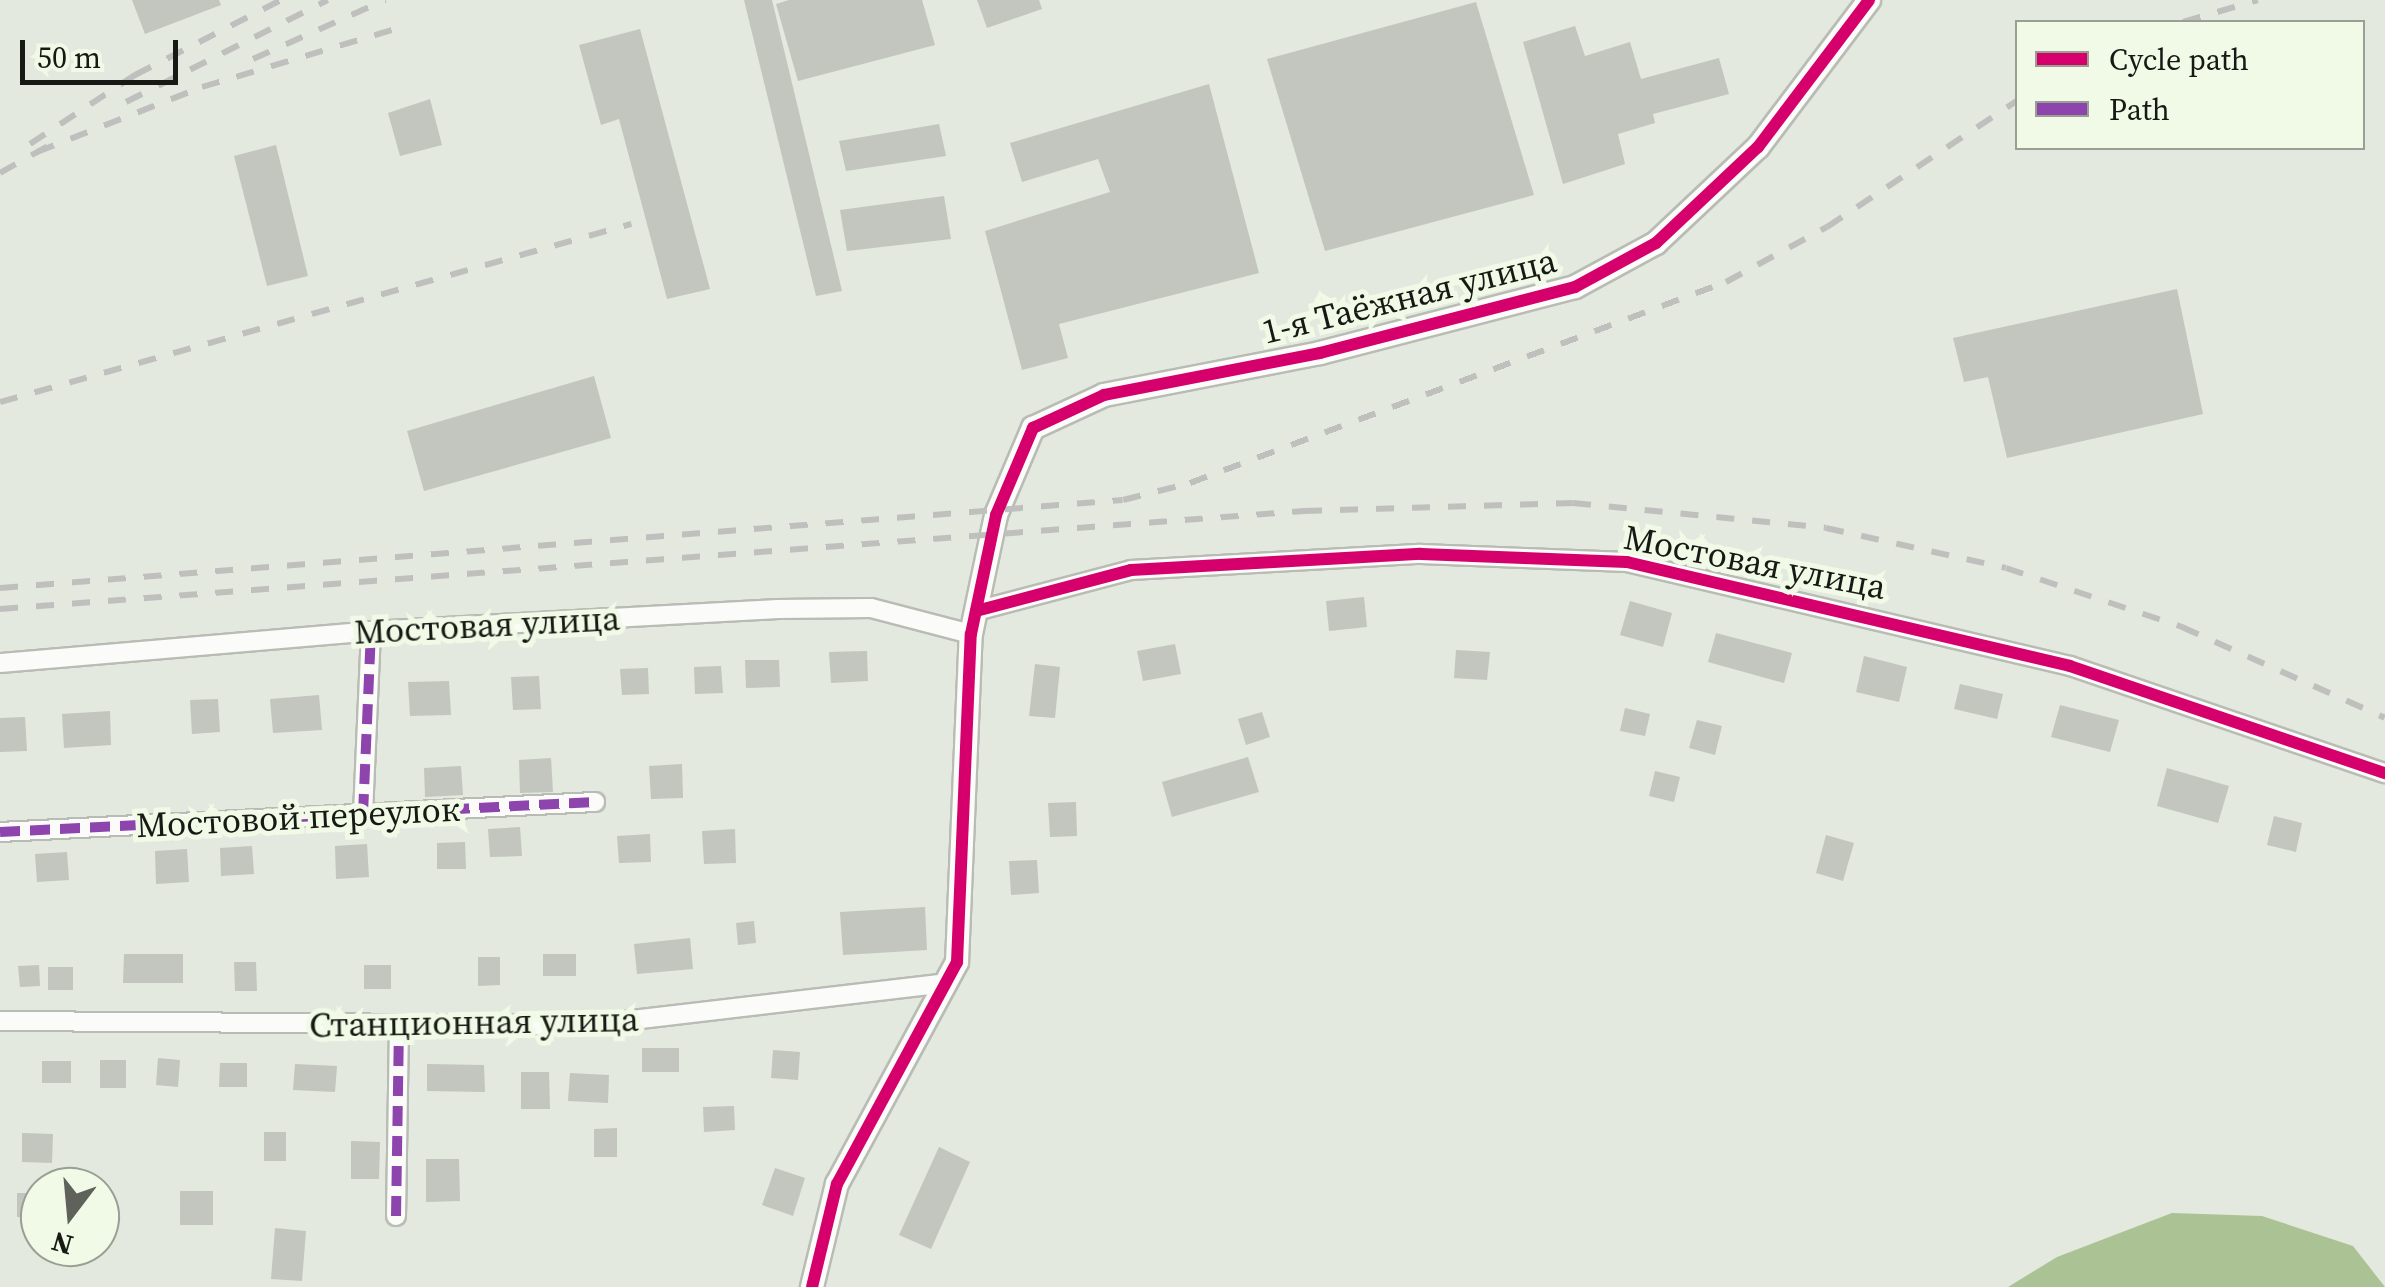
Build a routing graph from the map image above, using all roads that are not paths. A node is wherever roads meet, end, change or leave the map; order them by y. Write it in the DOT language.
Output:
graph roads {
  1 [pos="1869,0"];
  2 [pos="974,622"];
  3 [pos="371,631"];
  4 [pos="0,663"];
  5 [pos="2385,773"];
  6 [pos="595,802"];
  7 [pos="363,814"];
  8 [pos="0,832"];
  9 [pos="946,983"];
  10 [pos="0,1021"];
  11 [pos="399,1028"];
  12 [pos="396,1216"];
  13 [pos="812,1287"];
  1 -- 2 [label="street, 1-я Таёжная улица"];
  2 -- 3 [label="street, Мостовая улица"];
  2 -- 5 [label="street, Мостовая улица"];
  2 -- 9 [label="street"];
  3 -- 4 [label="street, Мостовая улица"];
  3 -- 7 [label="street"];
  6 -- 7 [label="street, Мостовой переулок"];
  7 -- 8 [label="street, Мостовой переулок"];
  9 -- 11 [label="street, Станционная улица"];
  9 -- 13 [label="street"];
  10 -- 11 [label="street, Станционная улица"];
  11 -- 12 [label="street"];
}
